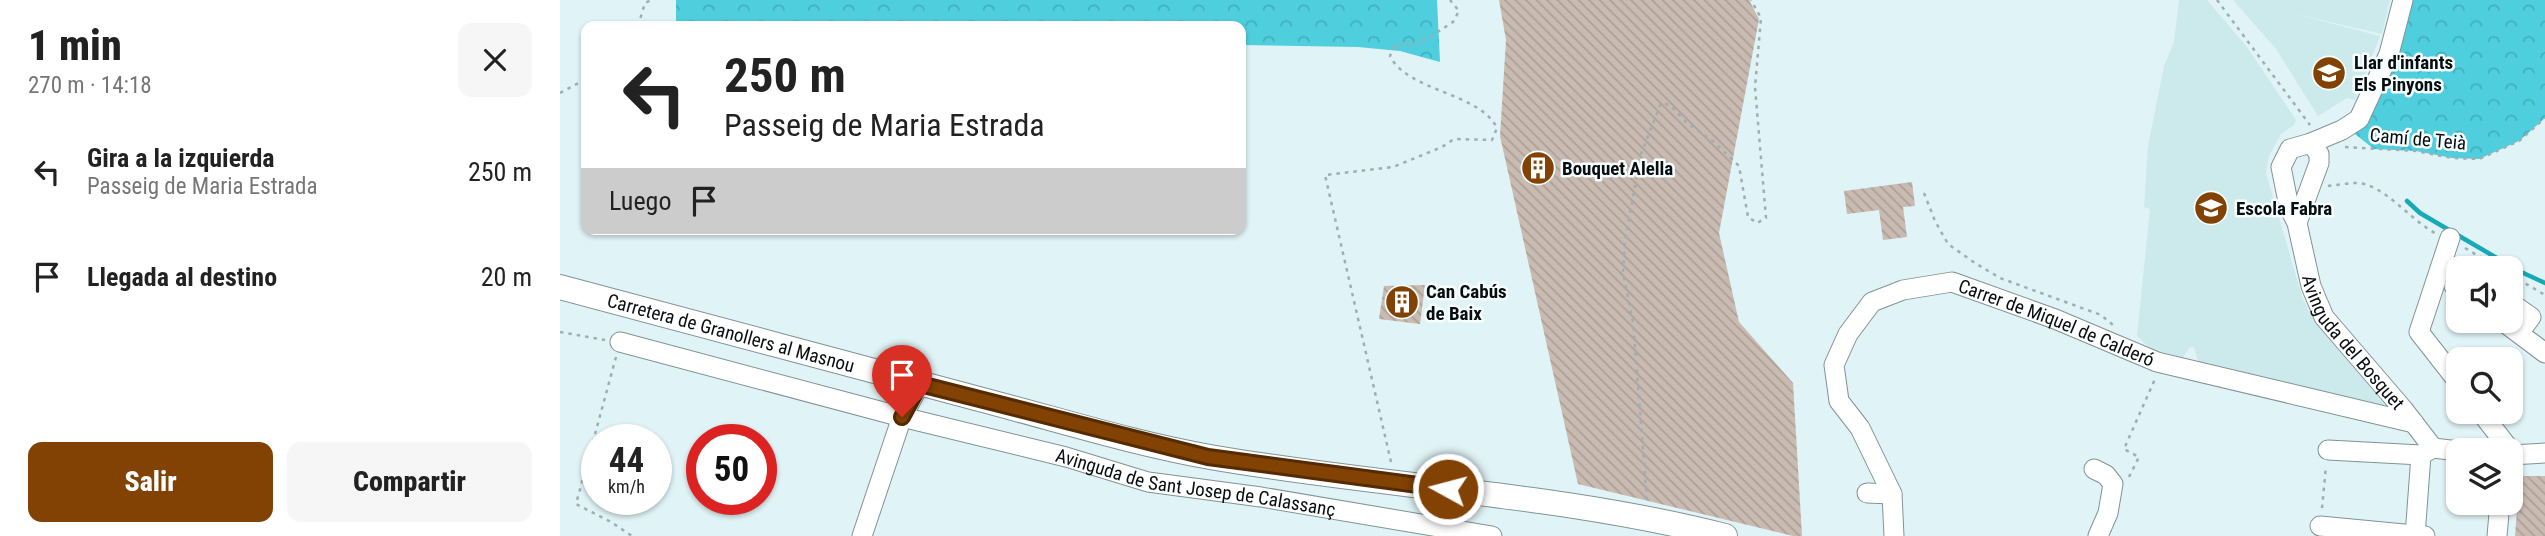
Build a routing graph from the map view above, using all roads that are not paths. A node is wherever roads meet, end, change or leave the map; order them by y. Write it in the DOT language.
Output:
graph roads {
  1 [pos="2403,0"];
  2 [pos="2317,145"];
  3 [pos="2297,223"];
  4 [pos="2448,238"];
  5 [pos="560,287"];
  6 [pos="2523,311"];
  7 [pos="2523,328"];
  8 [pos="2519,333"];
  9 [pos="620,342"];
  10 [pos="2545,353"];
  11 [pos="2446,366"];
  12 [pos="920,384"];
  13 [pos="902,417"];
  14 [pos="2414,424"];
  15 [pos="2490,424"];
  16 [pos="2501,438"];
  17 [pos="2328,450"];
  18 [pos="2446,451"];
  19 [pos="2427,452"];
  20 [pos="2523,453"];
  21 [pos="2545,453"];
  22 [pos="2094,469"];
  23 [pos="1867,493"];
  24 [pos="1892,494"];
  25 [pos="2499,515"];
  26 [pos="2320,526"];
  27 [pos="862,536"];
  28 [pos="1492,536"];
  29 [pos="1725,536"];
  30 [pos="1894,536"];
  31 [pos="2098,536"];
  32 [pos="2418,536"];
  33 [pos="2497,536"];
  1 -- 2 [label="street, Avinguda del Bosquet"];
  2 -- 3 [label="street"];
  2 -- 3 [label="street, Avinguda del Bosquet"];
  3 -- 14 [label="street, Avinguda del Bosquet"];
  4 -- 11 [label="street"];
  5 -- 12 [label="main road, Carretera de Granollers al Masnou"];
  6 -- 7 [label="street"];
  8 -- 10 [label="street"];
  9 -- 13 [label="street, Avinguda de Sant Josep de Calassanç"];
  12 -- 13 [label="street"];
  12 -- 29 [label="main road, Carretera de Granollers al Masnou"];
  13 -- 27 [label="street"];
  13 -- 28 [label="street, Avinguda de Sant Josep de Calassanç"];
  14 -- 19 [label="street, Avinguda del Bosquet"];
  14 -- 24 [label="street, Carrer de Miquel de Calderó"];
  15 -- 16 [label="street"];
  17 -- 19 [label="street"];
  18 -- 19 [label="street"];
  19 -- 32 [label="street"];
  20 -- 21 [label="street"];
  22 -- 31 [label="street"];
  23 -- 24 [label="street"];
  24 -- 30 [label="street, Carrer de Miquel de Calderó"];
  25 -- 33 [label="street"];
  26 -- 32 [label="street"];
}
